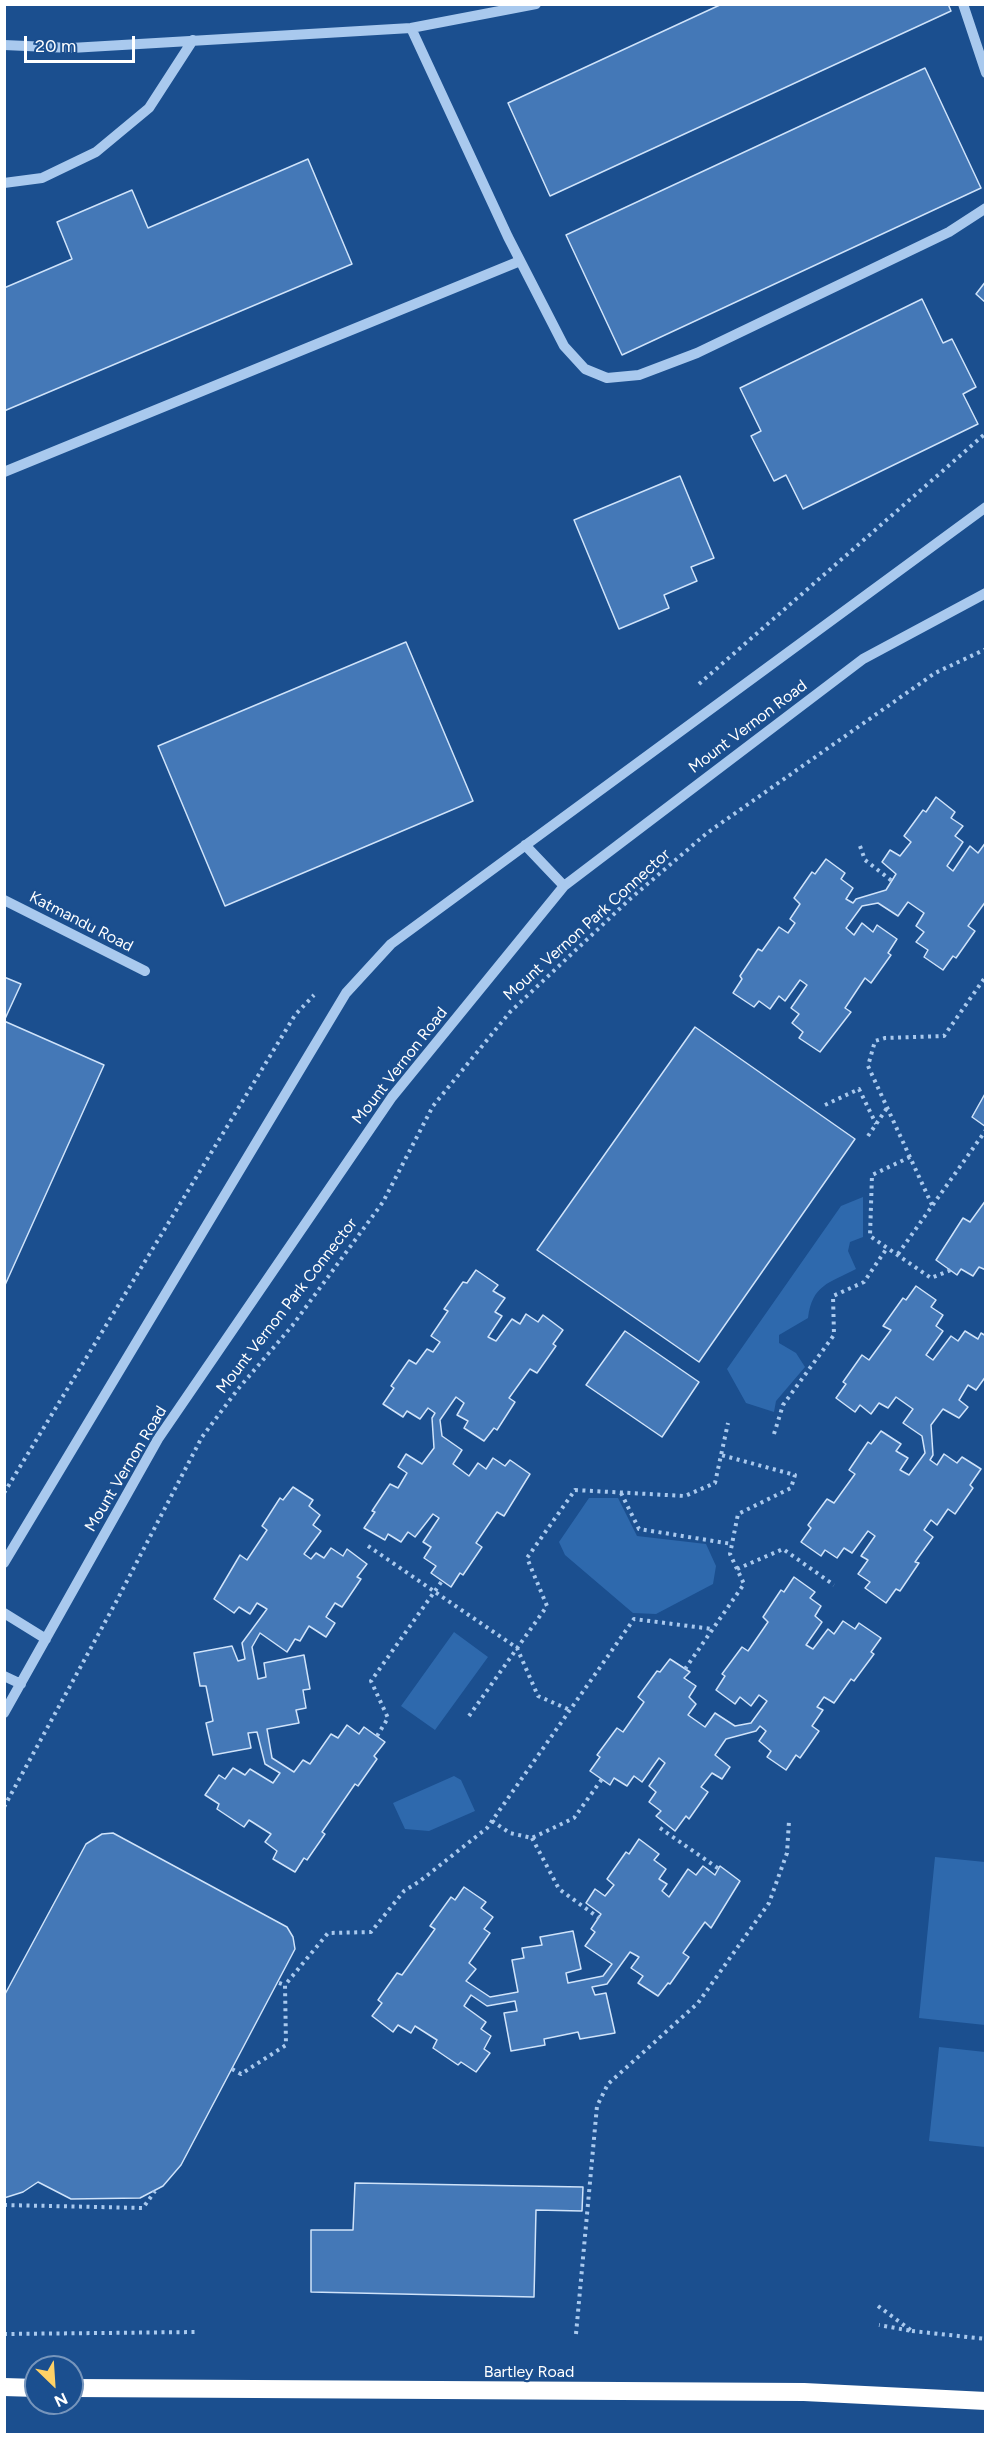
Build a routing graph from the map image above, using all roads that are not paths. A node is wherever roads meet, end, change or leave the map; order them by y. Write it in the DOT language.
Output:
graph roads {
  1 [pos="536,4"];
  2 [pos="963,4"];
  3 [pos="411,28"];
  4 [pos="193,40"];
  5 [pos="4,45"];
  6 [pos="986,73"];
  7 [pos="4,183"];
  8 [pos="986,208"];
  9 [pos="520,261"];
  10 [pos="4,472"];
  11 [pos="986,507"];
  12 [pos="986,593"];
  13 [pos="525,845"];
  14 [pos="564,886"];
  15 [pos="4,900"];
  16 [pos="145,971"];
  17 [pos="4,1563"];
  18 [pos="4,1613"];
  19 [pos="46,1639"];
  20 [pos="4,1676"];
  21 [pos="21,1684"];
  22 [pos="4,1713"];
  23 [pos="4,2387"];
  24 [pos="24,2388"];
  25 [pos="84,2388"];
  26 [pos="986,2401"];
  1 -- 3 [label="street"];
  2 -- 6 [label="street"];
  3 -- 4 [label="street"];
  3 -- 9 [label="street"];
  4 -- 5 [label="street"];
  4 -- 7 [label="street"];
  8 -- 9 [label="street"];
  9 -- 10 [label="street"];
  11 -- 13 [label="street"];
  12 -- 14 [label="street, Mount Vernon Road"];
  13 -- 14 [label="street"];
  13 -- 17 [label="street"];
  14 -- 19 [label="street, Mount Vernon Road"];
  15 -- 16 [label="street, Katmandu Road"];
  18 -- 19 [label="street"];
  19 -- 21 [label="street, Mount Vernon Road"];
  20 -- 21 [label="street"];
  21 -- 22 [label="street, Mount Vernon Road"];
  23 -- 24 [label="highway"];
  25 -- 26 [label="highway, Bartley Road"];
}
